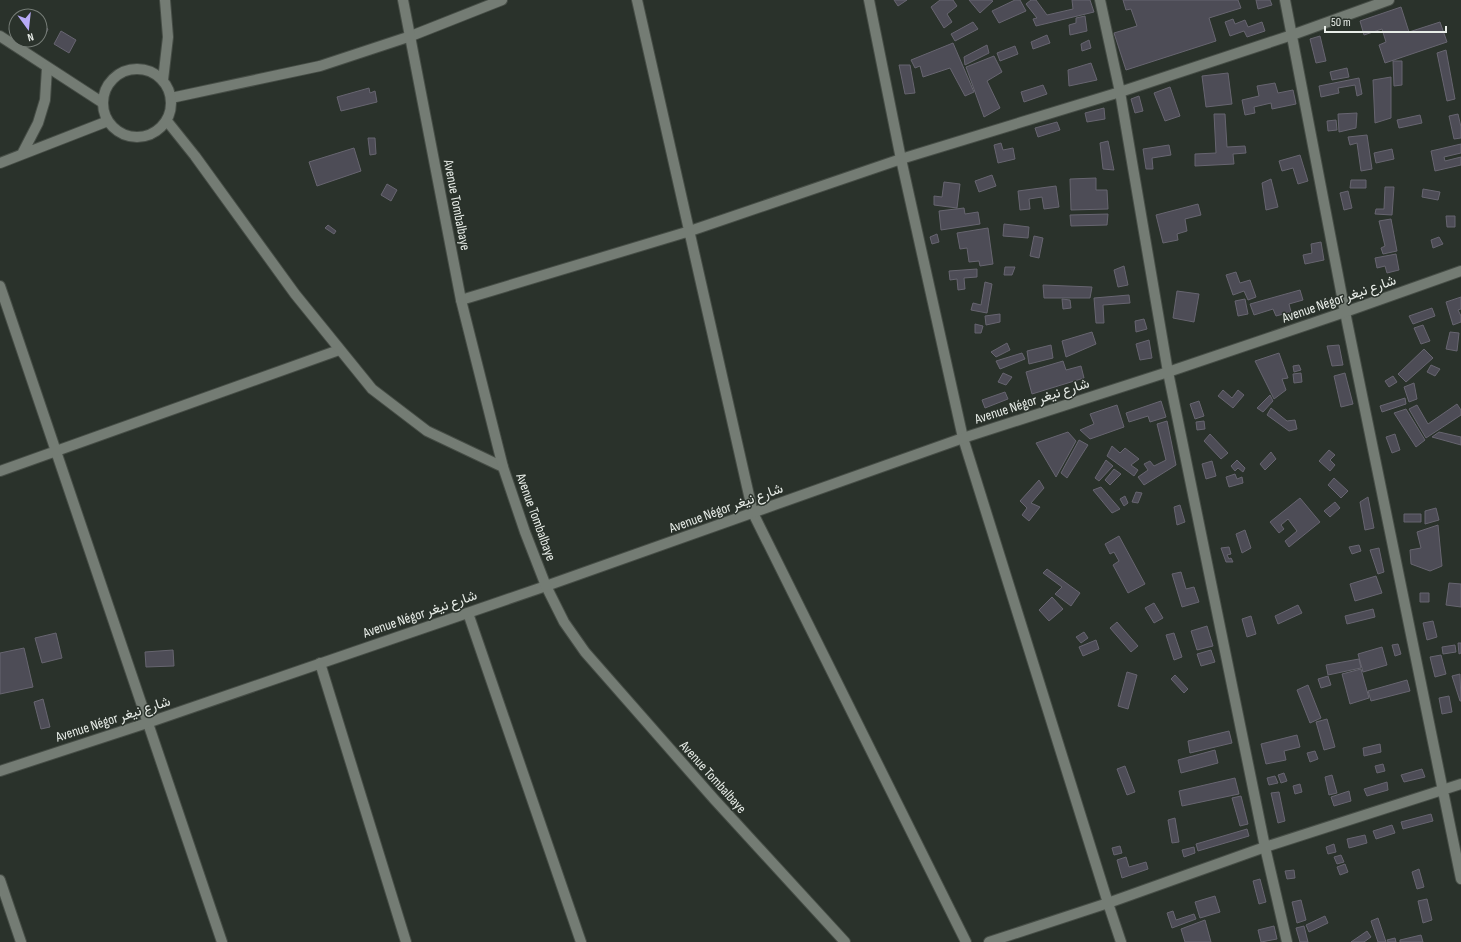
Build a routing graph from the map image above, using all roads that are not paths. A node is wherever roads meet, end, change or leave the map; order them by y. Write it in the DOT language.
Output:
graph roads {
  1 [pos="165,0"];
  2 [pos="403,0"];
  3 [pos="502,0"];
  4 [pos="637,0"];
  5 [pos="869,0"];
  6 [pos="1100,0"];
  7 [pos="1285,0"];
  8 [pos="1389,0"];
  9 [pos="1292,34"];
  10 [pos="0,36"];
  11 [pos="411,36"];
  12 [pos="47,68"];
  13 [pos="163,80"];
  14 [pos="1120,92"];
  15 [pos="171,98"];
  16 [pos="103,103"];
  17 [pos="108,121"];
  18 [pos="166,121"];
  19 [pos="22,154"];
  20 [pos="901,159"];
  21 [pos="0,163"];
  22 [pos="690,232"];
  23 [pos="1461,271"];
  24 [pos="0,286"];
  25 [pos="461,300"];
  26 [pos="1346,312"];
  27 [pos="339,350"];
  28 [pos="1168,372"];
  29 [pos="964,438"];
  30 [pos="57,452"];
  31 [pos="503,467"];
  32 [pos="0,471"];
  33 [pos="753,513"];
  34 [pos="546,586"];
  35 [pos="468,613"];
  36 [pos="320,663"];
  37 [pos="147,723"];
  38 [pos="0,771"];
  39 [pos="1461,784"];
  40 [pos="1443,790"];
  41 [pos="1265,847"];
  42 [pos="1461,879"];
  43 [pos="0,880"];
  44 [pos="1108,903"];
  45 [pos="21,942"];
  46 [pos="222,942"];
  47 [pos="406,942"];
  48 [pos="581,942"];
  49 [pos="845,942"];
  50 [pos="966,942"];
  51 [pos="989,942"];
  52 [pos="1121,942"];
  53 [pos="1287,942"];
  1 -- 13 [label="street"];
  2 -- 11 [label="street, Avenue Tombalbaye"];
  3 -- 11 [label="street"];
  4 -- 22 [label="street"];
  5 -- 20 [label="street"];
  6 -- 14 [label="street"];
  7 -- 9 [label="street"];
  8 -- 9 [label="street"];
  9 -- 14 [label="street"];
  9 -- 26 [label="street"];
  10 -- 12 [label="street"];
  11 -- 15 [label="street"];
  11 -- 25 [label="street, Avenue Tombalbaye"];
  12 -- 16 [label="street"];
  12 -- 19 [label="street"];
  13 -- 15 [label="street"];
  13 -- 16 [label="street"];
  14 -- 20 [label="street"];
  14 -- 28 [label="street"];
  15 -- 18 [label="street"];
  16 -- 17 [label="street"];
  17 -- 18 [label="street"];
  17 -- 19 [label="street"];
  18 -- 27 [label="street"];
  19 -- 21 [label="street"];
  20 -- 22 [label="street"];
  20 -- 29 [label="street"];
  22 -- 25 [label="street"];
  22 -- 33 [label="street"];
  23 -- 26 [label="street, Avenue Négor شارع نيغر"];
  24 -- 30 [label="street"];
  25 -- 31 [label="street, Avenue Tombalbaye"];
  26 -- 28 [label="street, Avenue Négor شارع نيغر"];
  26 -- 40 [label="street"];
  27 -- 30 [label="street"];
  27 -- 31 [label="street"];
  28 -- 29 [label="street, Avenue Négor شارع نيغر"];
  28 -- 41 [label="street"];
  29 -- 33 [label="street, Avenue Négor شارع نيغر"];
  29 -- 44 [label="street"];
  30 -- 32 [label="street"];
  30 -- 37 [label="street"];
  31 -- 34 [label="street, Avenue Tombalbaye"];
  33 -- 34 [label="street, Avenue Négor شارع نيغر"];
  33 -- 50 [label="street"];
  34 -- 35 [label="street, Avenue Négor شارع نيغر"];
  34 -- 49 [label="street, Avenue Tombalbaye"];
  35 -- 36 [label="street, Avenue Négor شارع نيغر"];
  35 -- 48 [label="street"];
  36 -- 37 [label="street, Avenue Négor شارع نيغر"];
  36 -- 47 [label="street"];
  37 -- 38 [label="street, Avenue Négor شارع نيغر"];
  37 -- 46 [label="street"];
  39 -- 40 [label="street"];
  40 -- 41 [label="street"];
  40 -- 42 [label="street"];
  41 -- 44 [label="street"];
  41 -- 53 [label="street"];
  43 -- 45 [label="street"];
  44 -- 51 [label="street"];
  44 -- 52 [label="street"];
}
